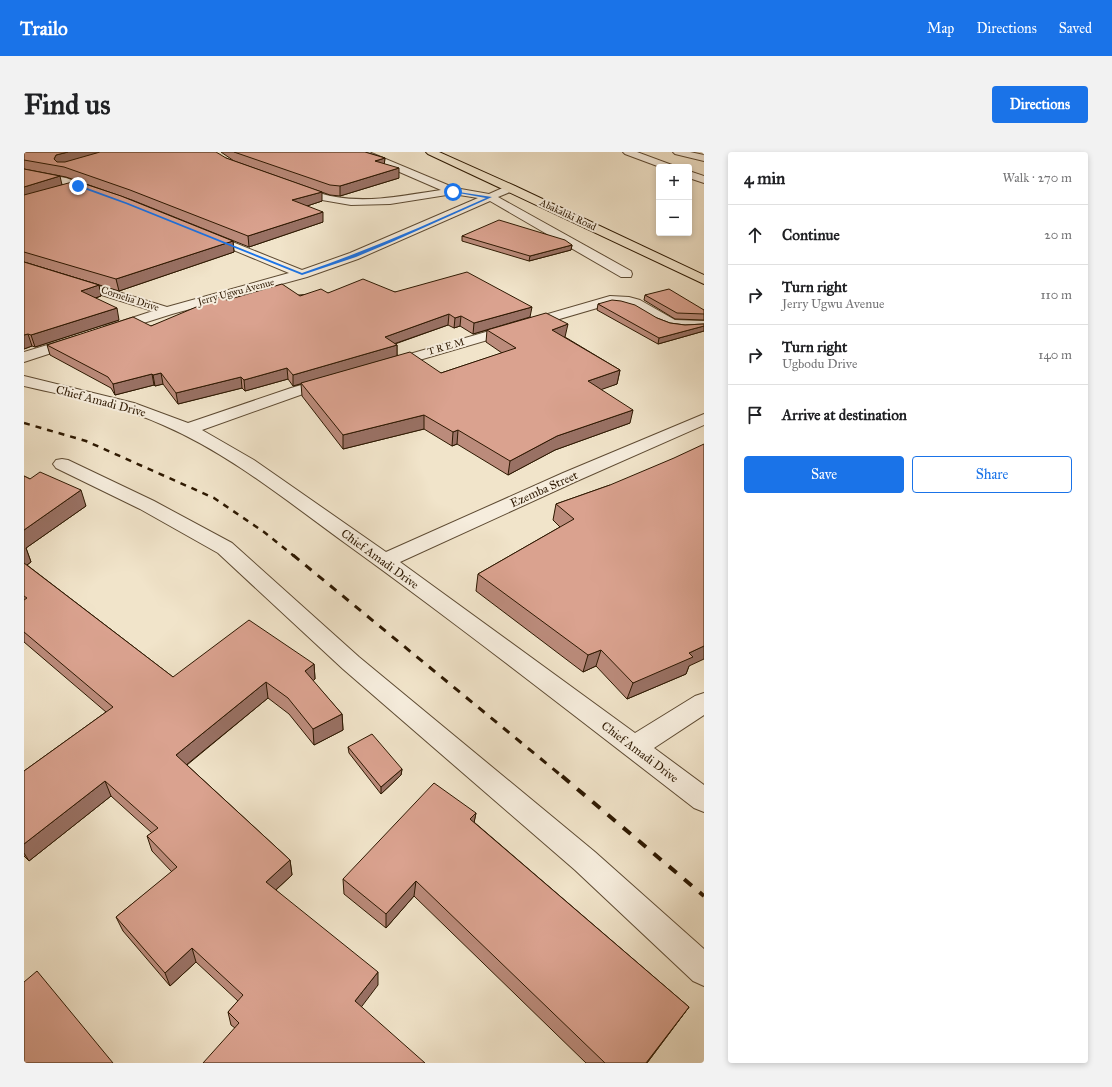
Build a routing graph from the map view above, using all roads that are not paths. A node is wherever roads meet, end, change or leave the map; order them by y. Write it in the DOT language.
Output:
graph roads {
  1 [pos="361,152"];
  2 [pos="431,152"];
  3 [pos="451,152"];
  4 [pos="628,152"];
  5 [pos="678,152"];
  6 [pos="704,158"];
  7 [pos="661,164"];
  8 [pos="24,172"];
  9 [pos="692,175"];
  10 [pos="704,180"];
  11 [pos="286,185"];
  12 [pos="78,186"];
  13 [pos="511,188"];
  14 [pos="62,190"];
  15 [pos="453,192"];
  16 [pos="106,196"];
  17 [pos="490,197"];
  18 [pos="193,230"];
  19 [pos="24,267"];
  20 [pos="704,268"];
  21 [pos="302,274"];
  22 [pos="626,274"];
  23 [pos="704,280"];
  24 [pos="167,311"];
  25 [pos="704,325"];
  26 [pos="24,357"];
  27 [pos="371,369"];
  28 [pos="342,378"];
  29 [pos="24,381"];
  30 [pos="704,419"];
  31 [pos="188,429"];
  32 [pos="62,464"];
  33 [pos="384,561"];
  34 [pos="704,703"];
  35 [pos="634,747"];
  36 [pos="704,800"];
  37 [pos="704,970"];
  1 -- 15 [label="street"];
  2 -- 13 [label="highway, Abakaliki Road"];
  3 -- 20 [label="highway, Abakaliki Road"];
  4 -- 7 [label="street"];
  5 -- 6 [label="street"];
  8 -- 12 [label="street"];
  9 -- 10 [label="street"];
  11 -- 15 [label="street"];
  12 -- 14 [label="street"];
  12 -- 16 [label="street"];
  13 -- 17 [label="street, Jerry Ugwu Avenue"];
  13 -- 23 [label="highway, Abakaliki Road"];
  15 -- 17 [label="street"];
  17 -- 21 [label="street, Jerry Ugwu Avenue"];
  17 -- 22 [label="street"];
  18 -- 21 [label="street"];
  19 -- 24 [label="street, Cornelia Drive"];
  21 -- 24 [label="street, Jerry Ugwu Avenue"];
  24 -- 26 [label="street, Jerry Ugwu Avenue"];
  25 -- 27 [label="street, T R E M"];
  28 -- 31 [label="street"];
  29 -- 31 [label="street, Chief Amadi Drive"];
  30 -- 33 [label="street, Ezemba Street"];
  31 -- 33 [label="street, Chief Amadi Drive"];
  32 -- 37 [label="street"];
  33 -- 35 [label="street, Chief Amadi Drive"];
  34 -- 35 [label="street"];
  35 -- 36 [label="street, Chief Amadi Drive"];
}
